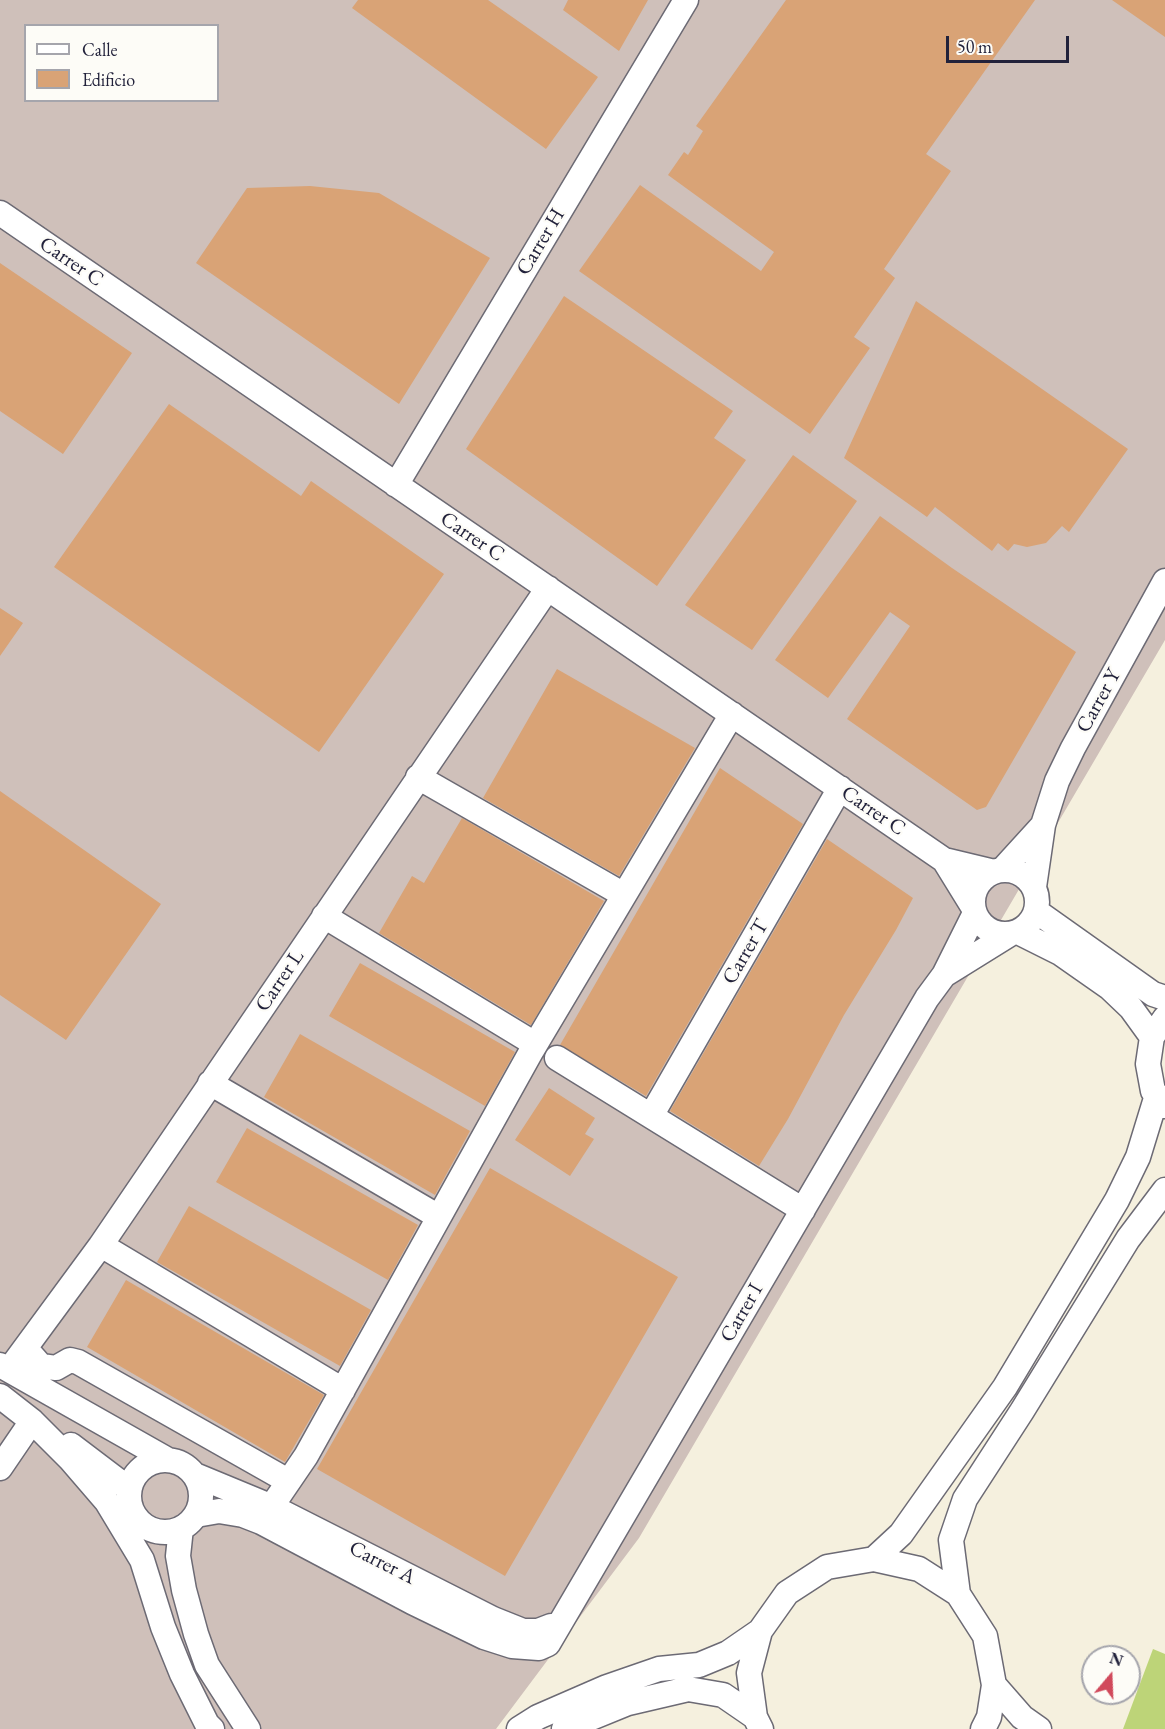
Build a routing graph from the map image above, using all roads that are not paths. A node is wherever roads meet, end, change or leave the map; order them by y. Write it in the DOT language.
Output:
graph roads {
  1 [pos="686,0"];
  2 [pos="0,213"];
  3 [pos="396,485"];
  4 [pos="1165,581"];
  5 [pos="548,588"];
  6 [pos="732,714"];
  7 [pos="418,777"];
  8 [pos="840,788"];
  9 [pos="1043,825"];
  10 [pos="944,860"];
  11 [pos="998,871"];
  12 [pos="624,895"];
  13 [pos="1035,899"];
  14 [pos="974,910"];
  15 [pos="324,916"];
  16 [pos="1014,933"];
  17 [pos="944,975"];
  18 [pos="1165,998"];
  19 [pos="1159,1028"];
  20 [pos="535,1044"];
  21 [pos="557,1058"];
  22 [pos="210,1083"];
  23 [pos="1161,1101"];
  24 [pos="651,1116"];
  25 [pos="1165,1190"];
  26 [pos="803,1210"];
  27 [pos="439,1217"];
  28 [pos="101,1245"];
  29 [pos="26,1349"];
  30 [pos="3,1374"];
  31 [pos="343,1390"];
  32 [pos="0,1396"];
  33 [pos="35,1424"];
  34 [pos="168,1460"];
  35 [pos="0,1468"];
  36 [pos="195,1475"];
  37 [pos="288,1481"];
  38 [pos="129,1489"];
  39 [pos="258,1514"];
  40 [pos="138,1520"];
  41 [pos="188,1522"];
  42 [pos="874,1559"];
  43 [pos="184,1590"];
  44 [pos="958,1594"];
  45 [pos="567,1612"];
  46 [pos="760,1631"];
  47 [pos="182,1674"];
  48 [pos="994,1685"];
  49 [pos="758,1723"];
  50 [pos="212,1729"];
  51 [pos="248,1729"];
  52 [pos="519,1729"];
  53 [pos="564,1729"];
  54 [pos="983,1729"];
  55 [pos="1039,1729"];
  1 -- 3 [label="street, Carrer H"];
  2 -- 3 [label="street, Carrer C"];
  3 -- 5 [label="street, Carrer C"];
  4 -- 9 [label="street, Carrer Y"];
  5 -- 6 [label="street, Carrer C"];
  5 -- 7 [label="street, Carrer L"];
  6 -- 8 [label="street, Carrer C"];
  6 -- 12 [label="street"];
  7 -- 12 [label="street"];
  7 -- 15 [label="street, Carrer L"];
  8 -- 10 [label="street, Carrer C"];
  8 -- 24 [label="street, Carrer T"];
  9 -- 11 [label="street, Carrer Y"];
  9 -- 13 [label="street, Carrer Y"];
  10 -- 11 [label="street, Carrer C"];
  10 -- 14 [label="street, Carrer C"];
  11 -- 13 [label="street"];
  11 -- 14 [label="street"];
  12 -- 20 [label="street"];
  13 -- 16 [label="street"];
  13 -- 18 [label="street"];
  14 -- 16 [label="street"];
  14 -- 17 [label="street, Carrer I"];
  15 -- 20 [label="street"];
  15 -- 22 [label="street, Carrer L"];
  16 -- 17 [label="street, Carrer I"];
  16 -- 19 [label="street"];
  17 -- 26 [label="street, Carrer I"];
  19 -- 23 [label="street"];
  20 -- 27 [label="street"];
  21 -- 24 [label="street"];
  22 -- 27 [label="street"];
  22 -- 28 [label="street, Carrer L"];
  23 -- 42 [label="street"];
  24 -- 26 [label="street"];
  25 -- 44 [label="street"];
  26 -- 45 [label="street, Carrer I"];
  27 -- 31 [label="street"];
  28 -- 29 [label="street, Carrer L"];
  28 -- 31 [label="street"];
  29 -- 30 [label="street, Carrer L"];
  29 -- 37 [label="street"];
  30 -- 34 [label="street"];
  31 -- 37 [label="street"];
  32 -- 33 [label="street"];
  33 -- 35 [label="street"];
  33 -- 38 [label="street"];
  33 -- 47 [label="street"];
  34 -- 36 [label="street"];
  34 -- 38 [label="street"];
  36 -- 39 [label="street, Carrer A"];
  36 -- 41 [label="street"];
  37 -- 39 [label="street"];
  38 -- 40 [label="street"];
  39 -- 41 [label="street"];
  39 -- 43 [label="street"];
  39 -- 45 [label="street, Carrer A"];
  39 -- 45 [label="street, Carrer I"];
  40 -- 41 [label="street"];
  40 -- 47 [label="street"];
  41 -- 43 [label="street"];
  42 -- 44 [label="street"];
  42 -- 46 [label="street"];
  43 -- 51 [label="street"];
  44 -- 48 [label="street"];
  46 -- 49 [label="street"];
  46 -- 52 [label="street"];
  47 -- 50 [label="street"];
  48 -- 54 [label="street"];
  48 -- 55 [label="street"];
  49 -- 53 [label="street"];
}
